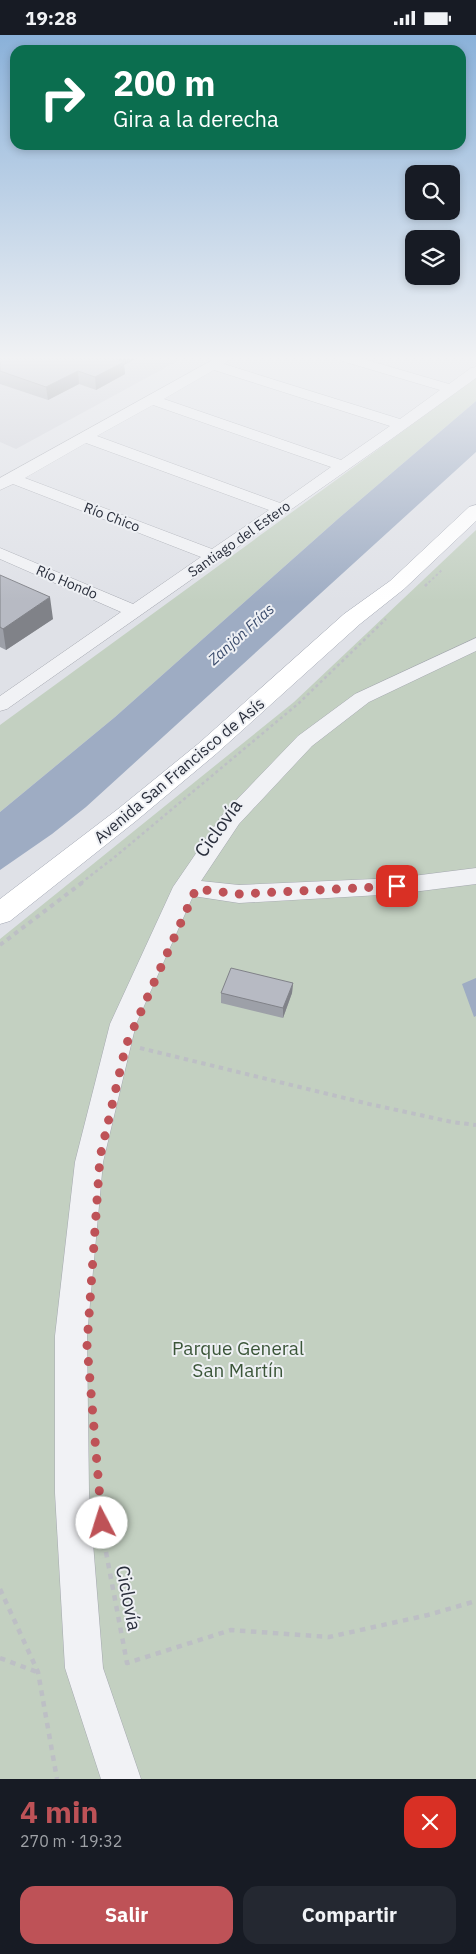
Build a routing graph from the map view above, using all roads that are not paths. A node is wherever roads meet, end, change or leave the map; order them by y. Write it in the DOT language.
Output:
graph roads {
  1 [pos="81,439"];
  2 [pos="92,439"];
  3 [pos="267,439"];
  4 [pos="381,439"];
  5 [pos="343,466"];
  6 [pos="6,481"];
  7 [pos="476,493"];
  8 [pos="282,509"];
  9 [pos="476,511"];
  10 [pos="0,553"];
  11 [pos="214,556"];
  12 [pos="134,611"];
  13 [pos="352,619"];
  14 [pos="476,644"];
  15 [pos="0,705"];
  16 [pos="476,876"];
  17 [pos="185,887"];
  18 [pos="0,914"];
  19 [pos="121,1779"];
  1 -- 6 [label="street"];
  2 -- 8 [label="street"];
  3 -- 5 [label="street"];
  4 -- 5 [label="street, Santiago del Estero"];
  5 -- 8 [label="street, Santiago del Estero"];
  6 -- 11 [label="street, Río Chico"];
  7 -- 13 [label="main road, Avenida San Francisco de Asís"];
  8 -- 11 [label="street, Santiago del Estero"];
  9 -- 13 [label="main road, Avenida San Francisco de Asís"];
  10 -- 12 [label="street, Río Hondo"];
  11 -- 12 [label="street, Santiago del Estero"];
  12 -- 15 [label="street, Santiago del Estero"];
  13 -- 18 [label="main road, Avenida San Francisco de Asís"];
  14 -- 17 [label="street"];
  16 -- 17 [label="street"];
  17 -- 19 [label="street"];
}
